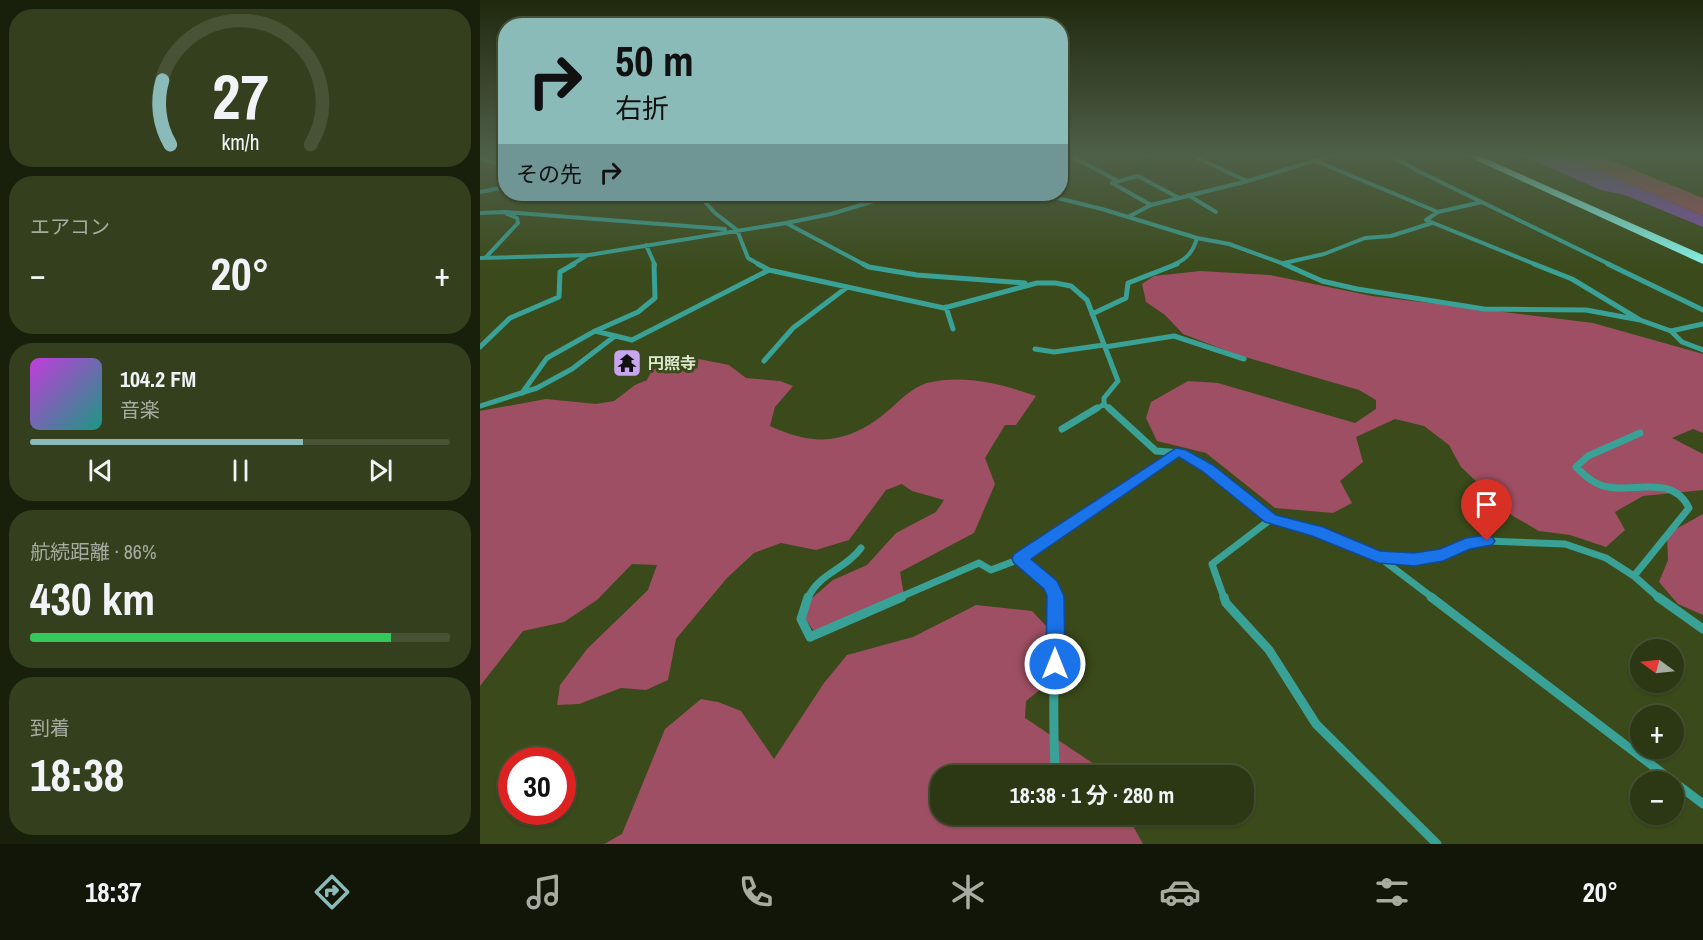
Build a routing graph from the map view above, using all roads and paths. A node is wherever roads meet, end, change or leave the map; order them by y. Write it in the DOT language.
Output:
graph roads {
  1 [pos="1130,193"];
  2 [pos="1170,193"];
  3 [pos="1195,193"];
  4 [pos="1394,193"];
  5 [pos="1465,193"];
  6 [pos="1555,193"];
  7 [pos="1188,195"];
  8 [pos="1179,198"];
  9 [pos="704,201"];
  10 [pos="860,201"];
  11 [pos="872,201"];
  12 [pos="1067,201"];
  13 [pos="1482,202"];
  14 [pos="862,204"];
  15 [pos="1151,206"];
  16 [pos="502,212"];
  17 [pos="1216,212"];
  18 [pos="1438,212"];
  19 [pos="480,213"];
  20 [pos="1127,217"];
  21 [pos="786,223"];
  22 [pos="1432,223"];
  23 [pos="737,230"];
  24 [pos="1197,238"];
  25 [pos="646,244"];
  26 [pos="589,255"];
  27 [pos="483,257"];
  28 [pos="1703,260"];
  29 [pos="1283,263"];
  30 [pos="769,270"];
  31 [pos="1030,284"];
  32 [pos="846,288"];
  33 [pos="946,307"];
  34 [pos="1703,310"];
  35 [pos="1092,314"];
  36 [pos="1640,320"];
  37 [pos="1703,324"];
  38 [pos="953,329"];
  39 [pos="596,331"];
  40 [pos="1671,331"];
  41 [pos="615,336"];
  42 [pos="1105,346"];
  43 [pos="480,347"];
  44 [pos="1035,349"];
  45 [pos="1703,350"];
  46 [pos="1244,359"];
  47 [pos="764,361"];
  48 [pos="522,393"];
  49 [pos="1104,404"];
  50 [pos="480,405"];
  51 [pos="1062,429"];
  52 [pos="1640,433"];
  53 [pos="1176,452"];
  54 [pos="1271,519"];
  55 [pos="861,548"];
  56 [pos="1379,557"];
  57 [pos="1020,559"];
  58 [pos="1634,576"];
  59 [pos="1703,628"];
  60 [pos="1055,765"];
  61 [pos="1660,771"];
  62 [pos="1684,790"];
  63 [pos="1703,804"];
  64 [pos="1437,844"];
  1 -- 15 [label="street"];
  2 -- 8 [label="street"];
  3 -- 7 [label="street"];
  4 -- 18 [label="street"];
  5 -- 13 [label="street"];
  6 -- 28 [label="highway"];
  7 -- 8 [label="street"];
  7 -- 17 [label="street"];
  8 -- 15 [label="street"];
  9 -- 23 [label="street"];
  10 -- 14 [label="street"];
  11 -- 14 [label="street"];
  12 -- 20 [label="street"];
  13 -- 18 [label="street"];
  13 -- 34 [label="street"];
  14 -- 21 [label="street"];
  15 -- 20 [label="street"];
  16 -- 19 [label="street"];
  16 -- 23 [label="street"];
  16 -- 27 [label="street"];
  18 -- 22 [label="street"];
  20 -- 24 [label="street"];
  21 -- 23 [label="street"];
  21 -- 31 [label="street"];
  22 -- 29 [label="street"];
  22 -- 36 [label="street"];
  23 -- 25 [label="street"];
  23 -- 30 [label="street"];
  24 -- 29 [label="street"];
  24 -- 35 [label="street"];
  25 -- 26 [label="street"];
  25 -- 39 [label="street"];
  26 -- 27 [label="street"];
  26 -- 43 [label="street"];
  29 -- 36 [label="street"];
  30 -- 32 [label="street"];
  30 -- 41 [label="street"];
  31 -- 33 [label="street"];
  31 -- 35 [label="street"];
  32 -- 33 [label="street"];
  32 -- 47 [label="street"];
  33 -- 38 [label="street"];
  35 -- 42 [label="street"];
  36 -- 40 [label="street"];
  37 -- 40 [label="street"];
  39 -- 41 [label="street"];
  39 -- 48 [label="street"];
  40 -- 45 [label="street"];
  41 -- 48 [label="street"];
  42 -- 44 [label="street"];
  42 -- 46 [label="street"];
  42 -- 49 [label="street"];
  48 -- 50 [label="street"];
  49 -- 51 [label="street"];
  49 -- 53 [label="street"];
  52 -- 58 [label="street"];
  53 -- 54 [label="street"];
  53 -- 57 [label="street"];
  54 -- 56 [label="street"];
  54 -- 64 [label="street"];
  55 -- 57 [label="street"];
  56 -- 58 [label="street"];
  56 -- 61 [label="street"];
  57 -- 60 [label="street"];
  58 -- 59 [label="street"];
  62 -- 63 [label="street"];
}
